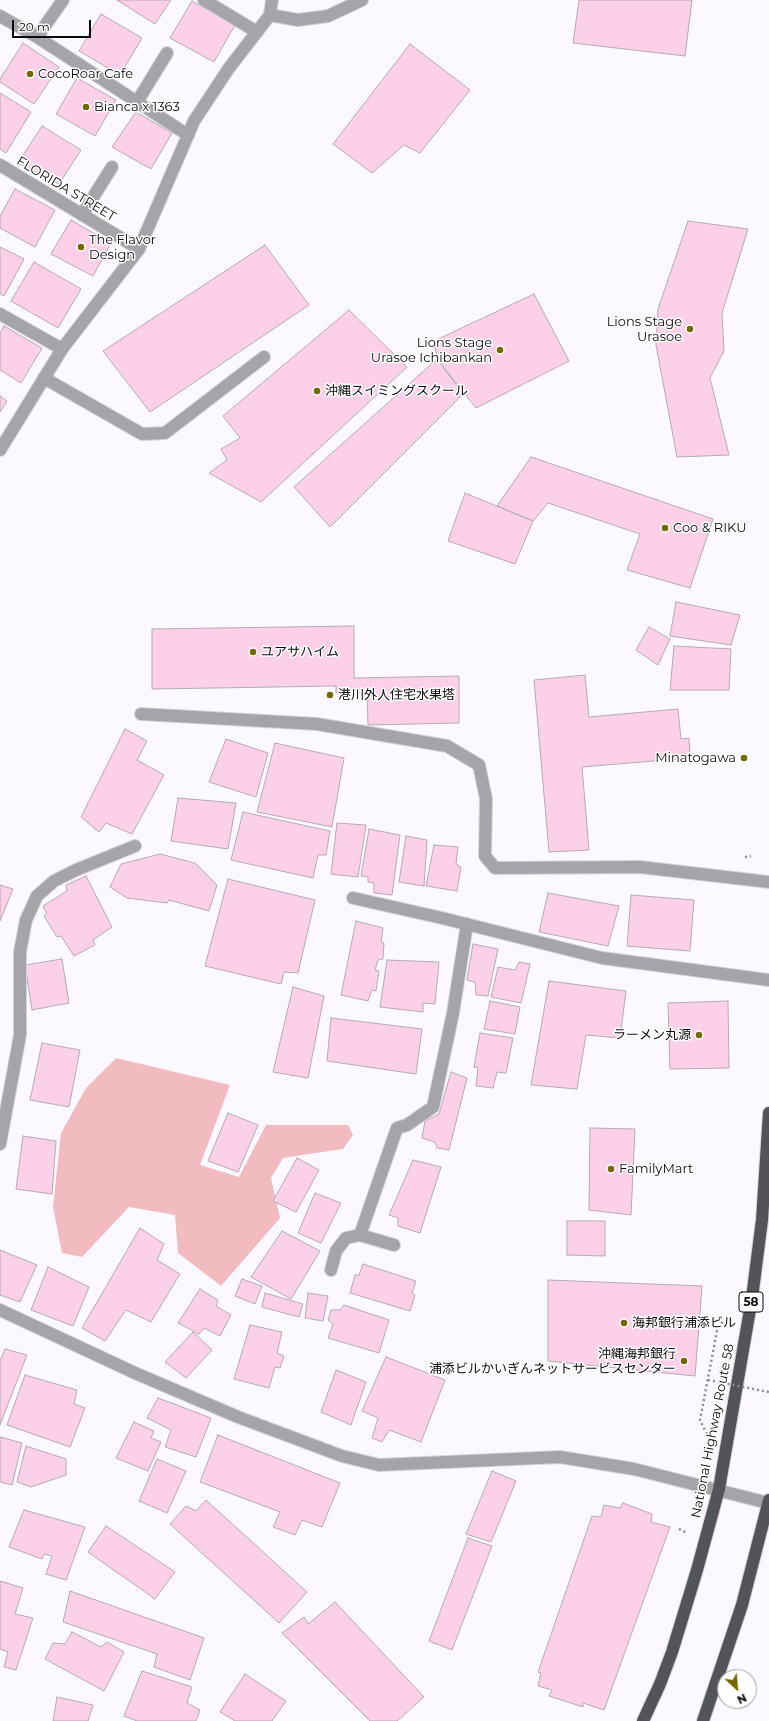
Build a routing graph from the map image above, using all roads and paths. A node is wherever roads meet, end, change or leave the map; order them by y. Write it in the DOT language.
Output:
graph roads {
  1 [pos="63,0"];
  2 [pos="204,0"];
  3 [pos="272,0"];
  4 [pos="362,0"];
  5 [pos="270,15"];
  6 [pos="0,16"];
  7 [pos="257,32"];
  8 [pos="37,38"];
  9 [pos="167,53"];
  10 [pos="137,102"];
  11 [pos="188,135"];
  12 [pos="0,165"];
  13 [pos="112,167"];
  14 [pos="82,215"];
  15 [pos="139,249"];
  16 [pos="0,314"];
  17 [pos="62,349"];
  18 [pos="264,357"];
  19 [pos="44,378"];
  20 [pos="0,449"];
  21 [pos="141,714"];
  22 [pos="134,846"];
  23 [pos="751,856"];
  24 [pos="745,857"];
  25 [pos="769,882"];
  26 [pos="353,898"];
  27 [pos="467,924"];
  28 [pos="769,980"];
  29 [pos="769,1113"];
  30 [pos="0,1144"];
  31 [pos="360,1234"];
  32 [pos="394,1244"];
  33 [pos="331,1270"];
  34 [pos="0,1310"];
  35 [pos="723,1321"];
  36 [pos="708,1380"];
  37 [pos="769,1392"];
  38 [pos="707,1434"];
  39 [pos="719,1489"];
  40 [pos="769,1502"];
  41 [pos="679,1529"];
  42 [pos="687,1533"];
  43 [pos="643,1721"];
  44 [pos="703,1721"];
  1 -- 8 [label="street"];
  2 -- 7 [label="street"];
  3 -- 5 [label="street"];
  4 -- 5 [label="street"];
  5 -- 7 [label="street"];
  6 -- 8 [label="street"];
  7 -- 11 [label="street"];
  8 -- 10 [label="street"];
  9 -- 10 [label="street"];
  10 -- 11 [label="street"];
  11 -- 15 [label="street"];
  12 -- 14 [label="street, FLORIDA STREET"];
  13 -- 14 [label="street"];
  14 -- 15 [label="street, FLORIDA STREET"];
  15 -- 17 [label="street"];
  16 -- 17 [label="street"];
  17 -- 19 [label="street"];
  18 -- 19 [label="street"];
  19 -- 20 [label="street"];
  21 -- 25 [label="street"];
  22 -- 30 [label="street"];
  23 -- 24 [label="path"];
  26 -- 27 [label="street"];
  27 -- 28 [label="street"];
  27 -- 31 [label="street"];
  29 -- 39 [label="highway, National Highway Route 58 / 58"];
  31 -- 32 [label="street"];
  31 -- 33 [label="street"];
  34 -- 39 [label="street"];
  35 -- 36 [label="path"];
  36 -- 37 [label="path, bridge"];
  36 -- 38 [label="path"];
  39 -- 40 [label="street"];
  39 -- 43 [label="highway, National Highway Route 58 / 58"];
  40 -- 44 [label="highway"];
  41 -- 42 [label="path"];
}
